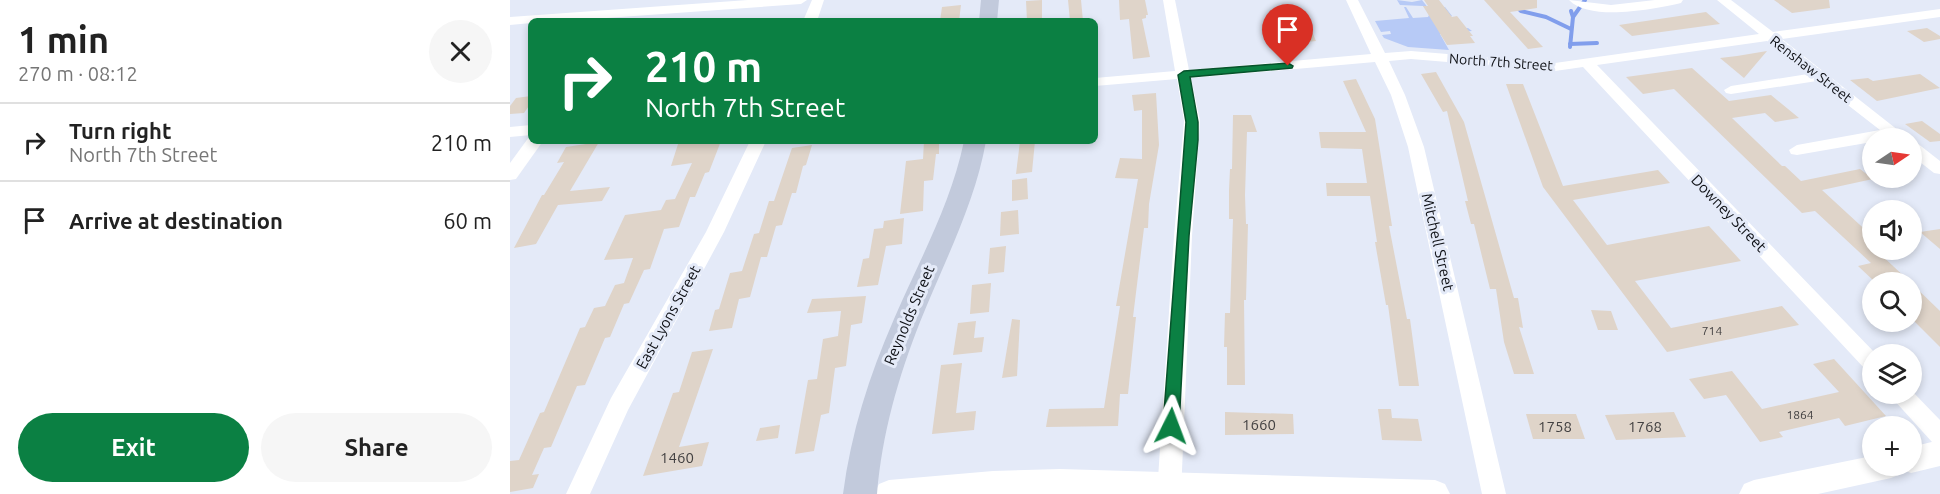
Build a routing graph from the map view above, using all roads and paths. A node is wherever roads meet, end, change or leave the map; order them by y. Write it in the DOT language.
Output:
graph roads {
  1 [pos="635,0"];
  2 [pos="801,0"];
  3 [pos="818,0"];
  4 [pos="990,0"];
  5 [pos="1169,0"];
  6 [pos="1352,0"];
  7 [pos="1575,0"];
  8 [pos="1677,0"];
  9 [pos="1723,0"];
  10 [pos="1940,13"];
  11 [pos="623,17"];
  12 [pos="595,18"];
  13 [pos="811,18"];
  14 [pos="988,18"];
  15 [pos="528,20"];
  16 [pos="510,21"];
  17 [pos="1770,37"];
  18 [pos="1380,58"];
  19 [pos="1587,63"];
  20 [pos="1184,75"];
  21 [pos="1820,76"];
  22 [pos="1098,82"];
  23 [pos="1731,90"];
  24 [pos="1887,128"];
  25 [pos="528,130"];
  26 [pos="510,132"];
  27 [pos="1862,141"];
  28 [pos="532,144"];
  29 [pos="757,144"];
  30 [pos="974,144"];
  31 [pos="1797,150"];
  32 [pos="1922,156"];
  33 [pos="1940,170"];
  34 [pos="510,175"];
  35 [pos="1862,352"];
  36 [pos="1910,404"];
  37 [pos="1940,435"];
  38 [pos="1940,453"];
  39 [pos="1922,457"];
  40 [pos="1862,471"];
  41 [pos="1169,489"];
  42 [pos="578,494"];
  43 [pos="861,494"];
  44 [pos="889,494"];
  45 [pos="1435,494"];
  46 [pos="1494,494"];
  47 [pos="1754,494"];
  1 -- 11 [label="street"];
  2 -- 11 [label="street"];
  3 -- 13 [label="street"];
  4 -- 14 [label="main road"];
  5 -- 20 [label="street"];
  6 -- 18 [label="street, Mitchell Street"];
  7 -- 8 [label="street"];
  9 -- 17 [label="street, Renshaw Street"];
  10 -- 17 [label="street, North 7th Street"];
  11 -- 12 [label="street"];
  15 -- 16 [label="street"];
  17 -- 19 [label="street, North 7th Street"];
  17 -- 21 [label="street, Renshaw Street"];
  18 -- 19 [label="street, North 7th Street"];
  18 -- 20 [label="street, North 7th Street"];
  18 -- 46 [label="street, Mitchell Street"];
  19 -- 35 [label="street, Downey Street"];
  20 -- 22 [label="street, North 7th Street"];
  20 -- 41 [label="street"];
  21 -- 23 [label="street"];
  21 -- 24 [label="street, Renshaw Street"];
  25 -- 26 [label="street"];
  27 -- 31 [label="street"];
  28 -- 34 [label="street"];
  29 -- 42 [label="street, East Lyons Street"];
  30 -- 43 [label="main road, Reynolds Street"];
  32 -- 33 [label="street"];
  36 -- 37 [label="street"];
  38 -- 39 [label="street"];
  40 -- 47 [label="street"];
  41 -- 44 [label="street"];
  41 -- 45 [label="street"];
}
